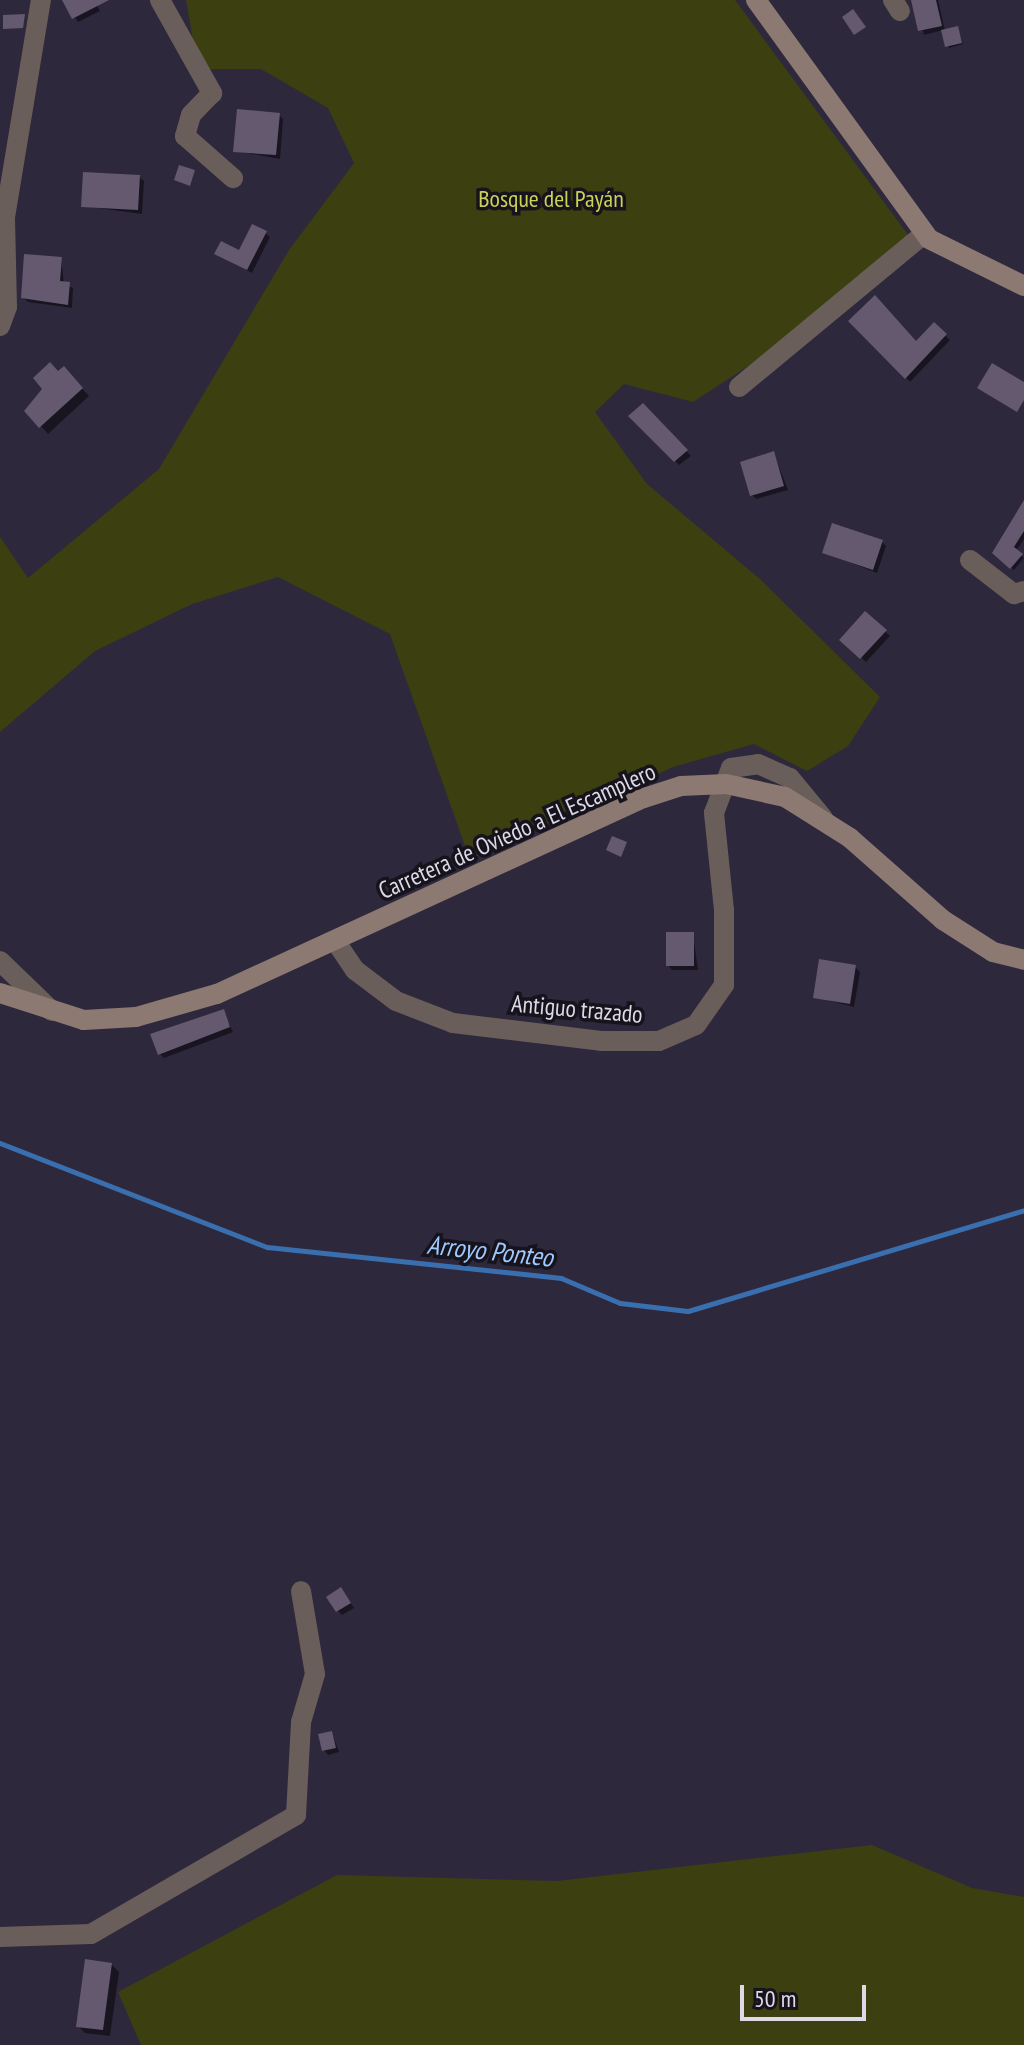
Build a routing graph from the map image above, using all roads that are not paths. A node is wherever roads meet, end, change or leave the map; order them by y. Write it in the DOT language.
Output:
graph roads {
  1 [pos="41,0"];
  2 [pos="160,0"];
  3 [pos="756,0"];
  4 [pos="233,178"];
  5 [pos="925,233"];
  6 [pos="1024,286"];
  7 [pos="0,326"];
  8 [pos="739,387"];
  9 [pos="970,560"];
  10 [pos="1024,591"];
  11 [pos="726,784"];
  12 [pos="336,942"];
  13 [pos="1024,960"];
  14 [pos="0,961"];
  15 [pos="0,993"];
  16 [pos="54,1012"];
  17 [pos="301,1591"];
  18 [pos="0,1937"];
  1 -- 7 [label="street"];
  2 -- 4 [label="street"];
  3 -- 5 [label="street"];
  5 -- 6 [label="street"];
  5 -- 8 [label="street"];
  9 -- 10 [label="street"];
  11 -- 12 [label="street, Carretera de Oviedo a El Escamplero"];
  11 -- 12 [label="street, Antiguo trazado"];
  11 -- 13 [label="street, Carretera de Oviedo a El Escamplero"];
  12 -- 16 [label="street, Carretera de Oviedo a El Escamplero"];
  14 -- 16 [label="street"];
  15 -- 16 [label="street, Carretera de Oviedo a El Escamplero"];
  17 -- 18 [label="street"];
}
